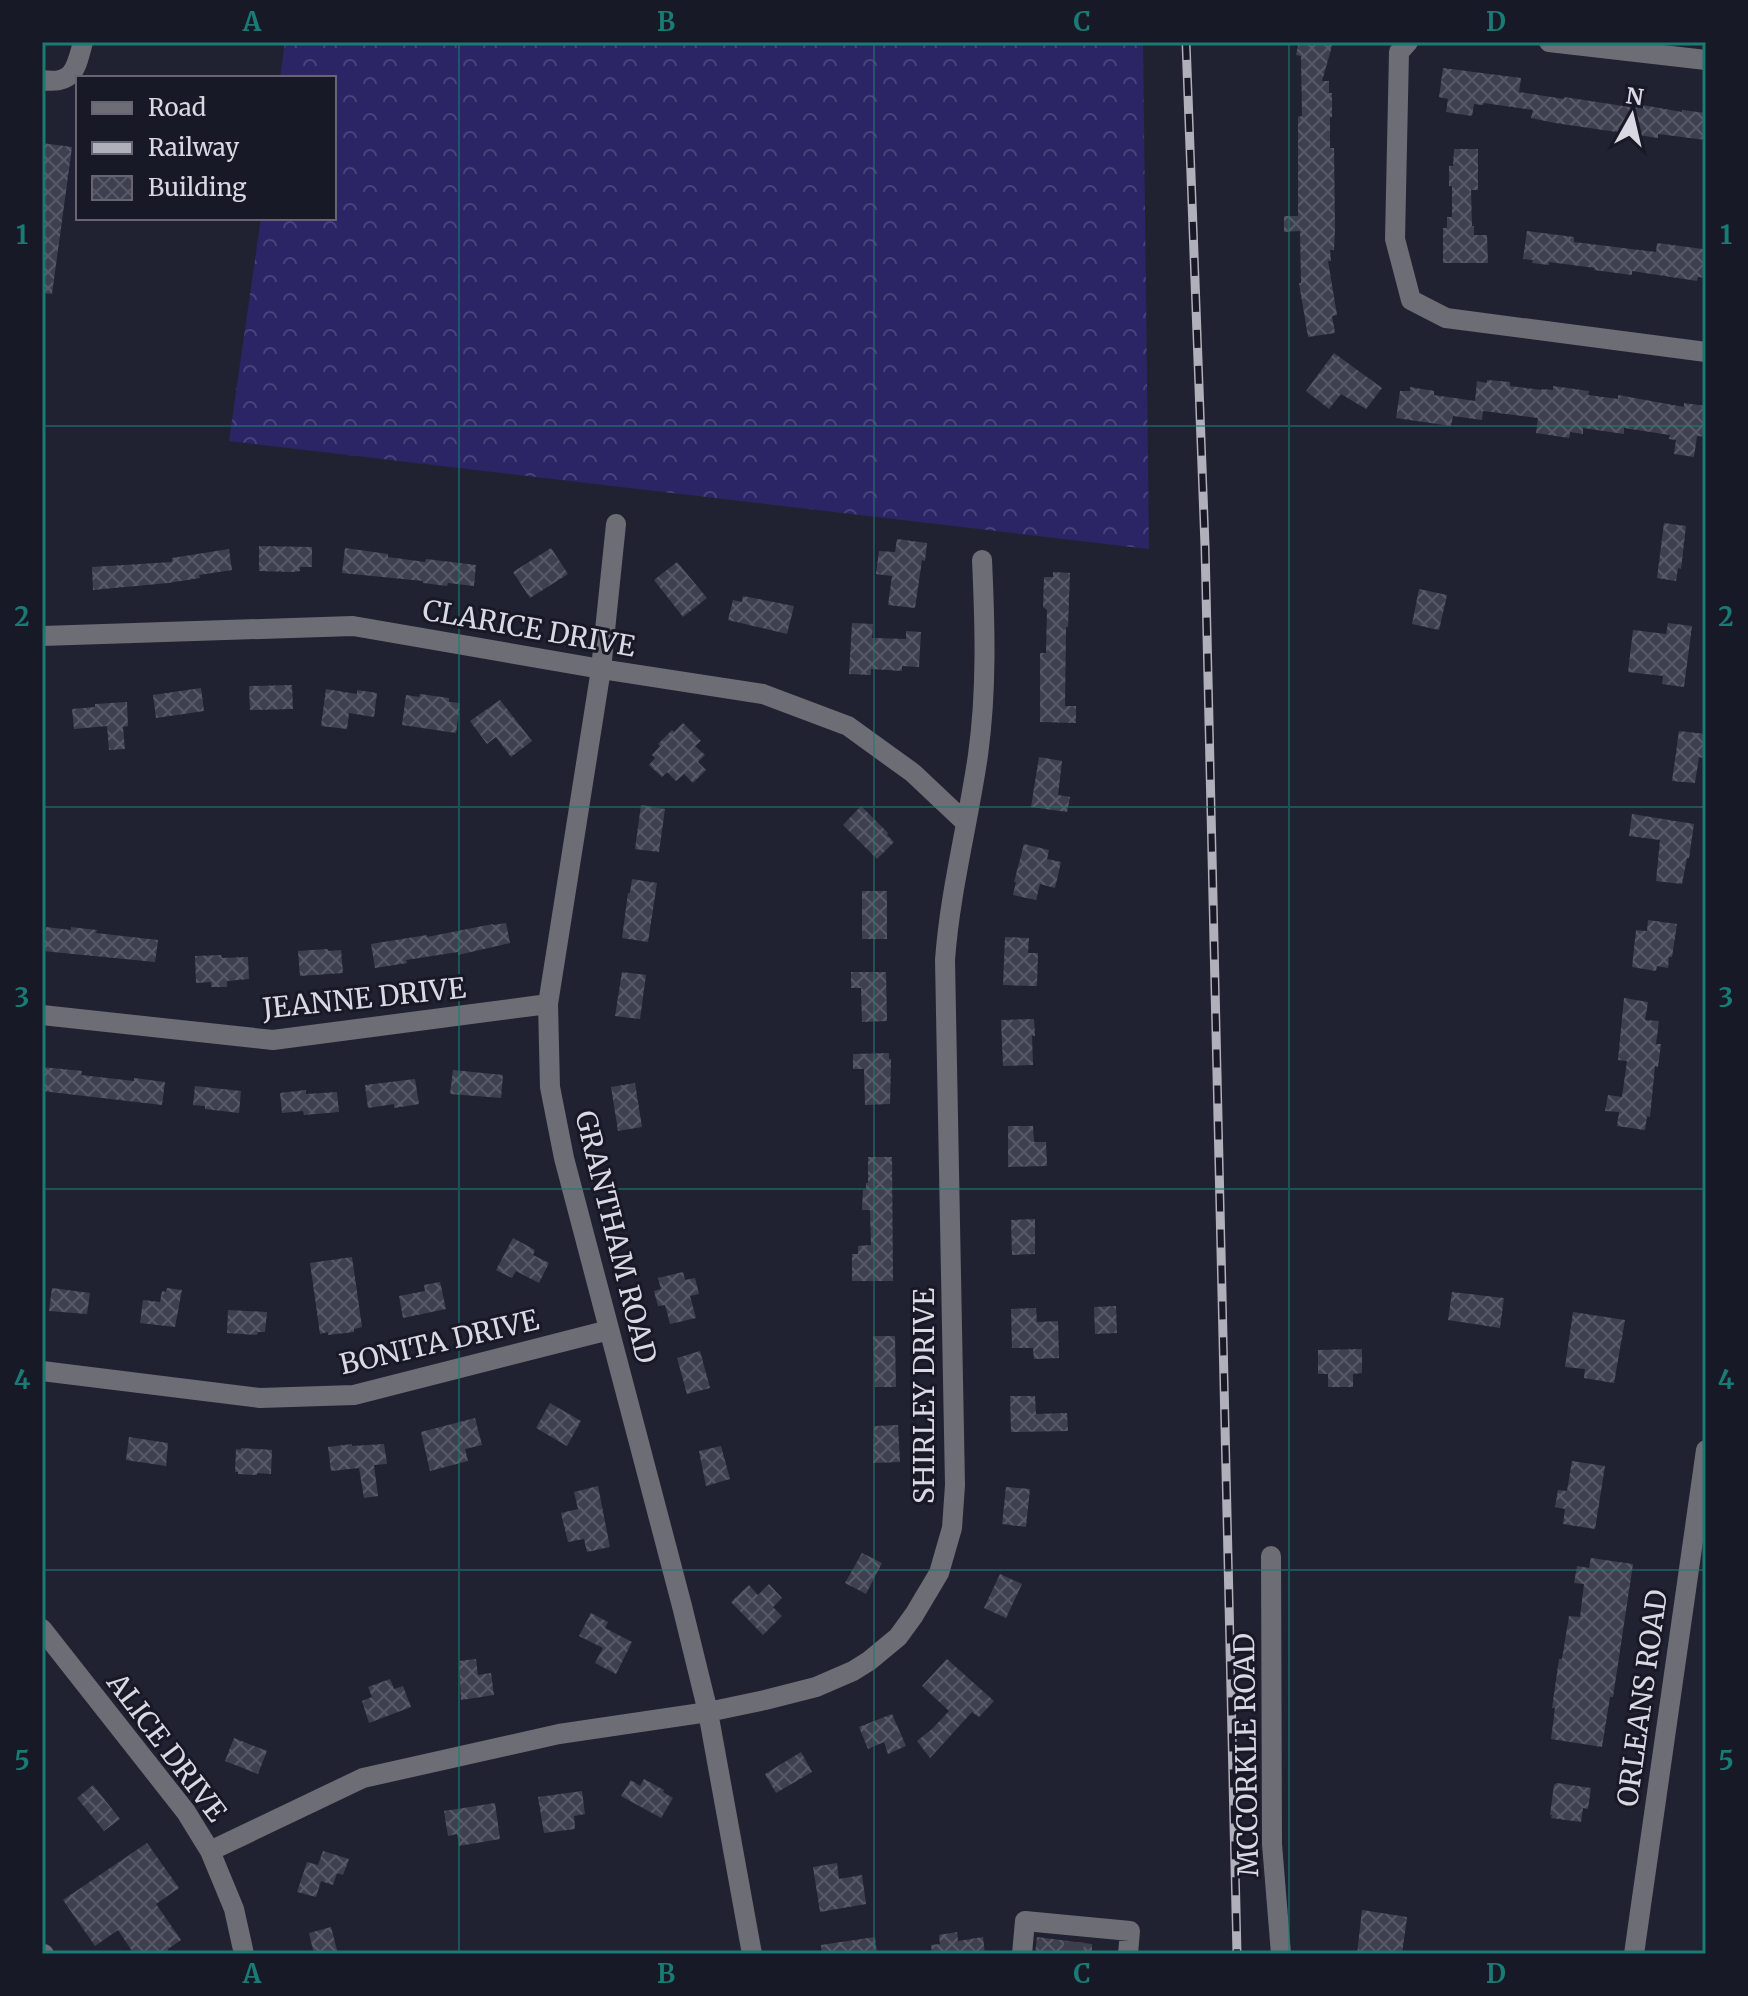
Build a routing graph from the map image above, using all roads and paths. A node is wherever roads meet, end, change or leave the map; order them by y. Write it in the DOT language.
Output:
graph roads {
  1 [pos="83,42"];
  2 [pos="1408,42"];
  3 [pos="1549,42"];
  4 [pos="1706,60"];
  5 [pos="42,80"];
  6 [pos="1706,352"];
  7 [pos="616,524"];
  8 [pos="982,560"];
  9 [pos="42,636"];
  10 [pos="601,669"];
  11 [pos="966,823"];
  12 [pos="548,1004"];
  13 [pos="42,1015"];
  14 [pos="609,1330"];
  15 [pos="42,1371"];
  16 [pos="1706,1450"];
  17 [pos="1271,1556"];
  18 [pos="42,1629"];
  19 [pos="708,1712"];
  20 [pos="210,1851"];
  21 [pos="244,1954"];
  22 [pos="752,1954"];
  23 [pos="1022,1954"];
  24 [pos="1128,1954"];
  25 [pos="1281,1954"];
  26 [pos="1634,1954"];
  1 -- 5 [label="street"];
  2 -- 6 [label="street"];
  3 -- 4 [label="street"];
  7 -- 10 [label="street, GRANTHAM ROAD"];
  8 -- 11 [label="street, SHIRLEY DRIVE"];
  9 -- 10 [label="street, CLARICE DRIVE"];
  10 -- 11 [label="street, CLARICE DRIVE"];
  10 -- 12 [label="street, GRANTHAM ROAD"];
  11 -- 19 [label="street, SHIRLEY DRIVE"];
  12 -- 13 [label="street, JEANNE DRIVE"];
  12 -- 14 [label="street, GRANTHAM ROAD"];
  14 -- 15 [label="street, BONITA DRIVE"];
  14 -- 19 [label="street, GRANTHAM ROAD"];
  16 -- 26 [label="street, ORLEANS ROAD"];
  17 -- 25 [label="street, MCCORKLE ROAD"];
  18 -- 20 [label="street, ALICE DRIVE"];
  19 -- 20 [label="street, SHIRLEY DRIVE"];
  19 -- 22 [label="street, GRANTHAM ROAD"];
  20 -- 21 [label="street, ALICE DRIVE"];
  23 -- 24 [label="street"];
}
